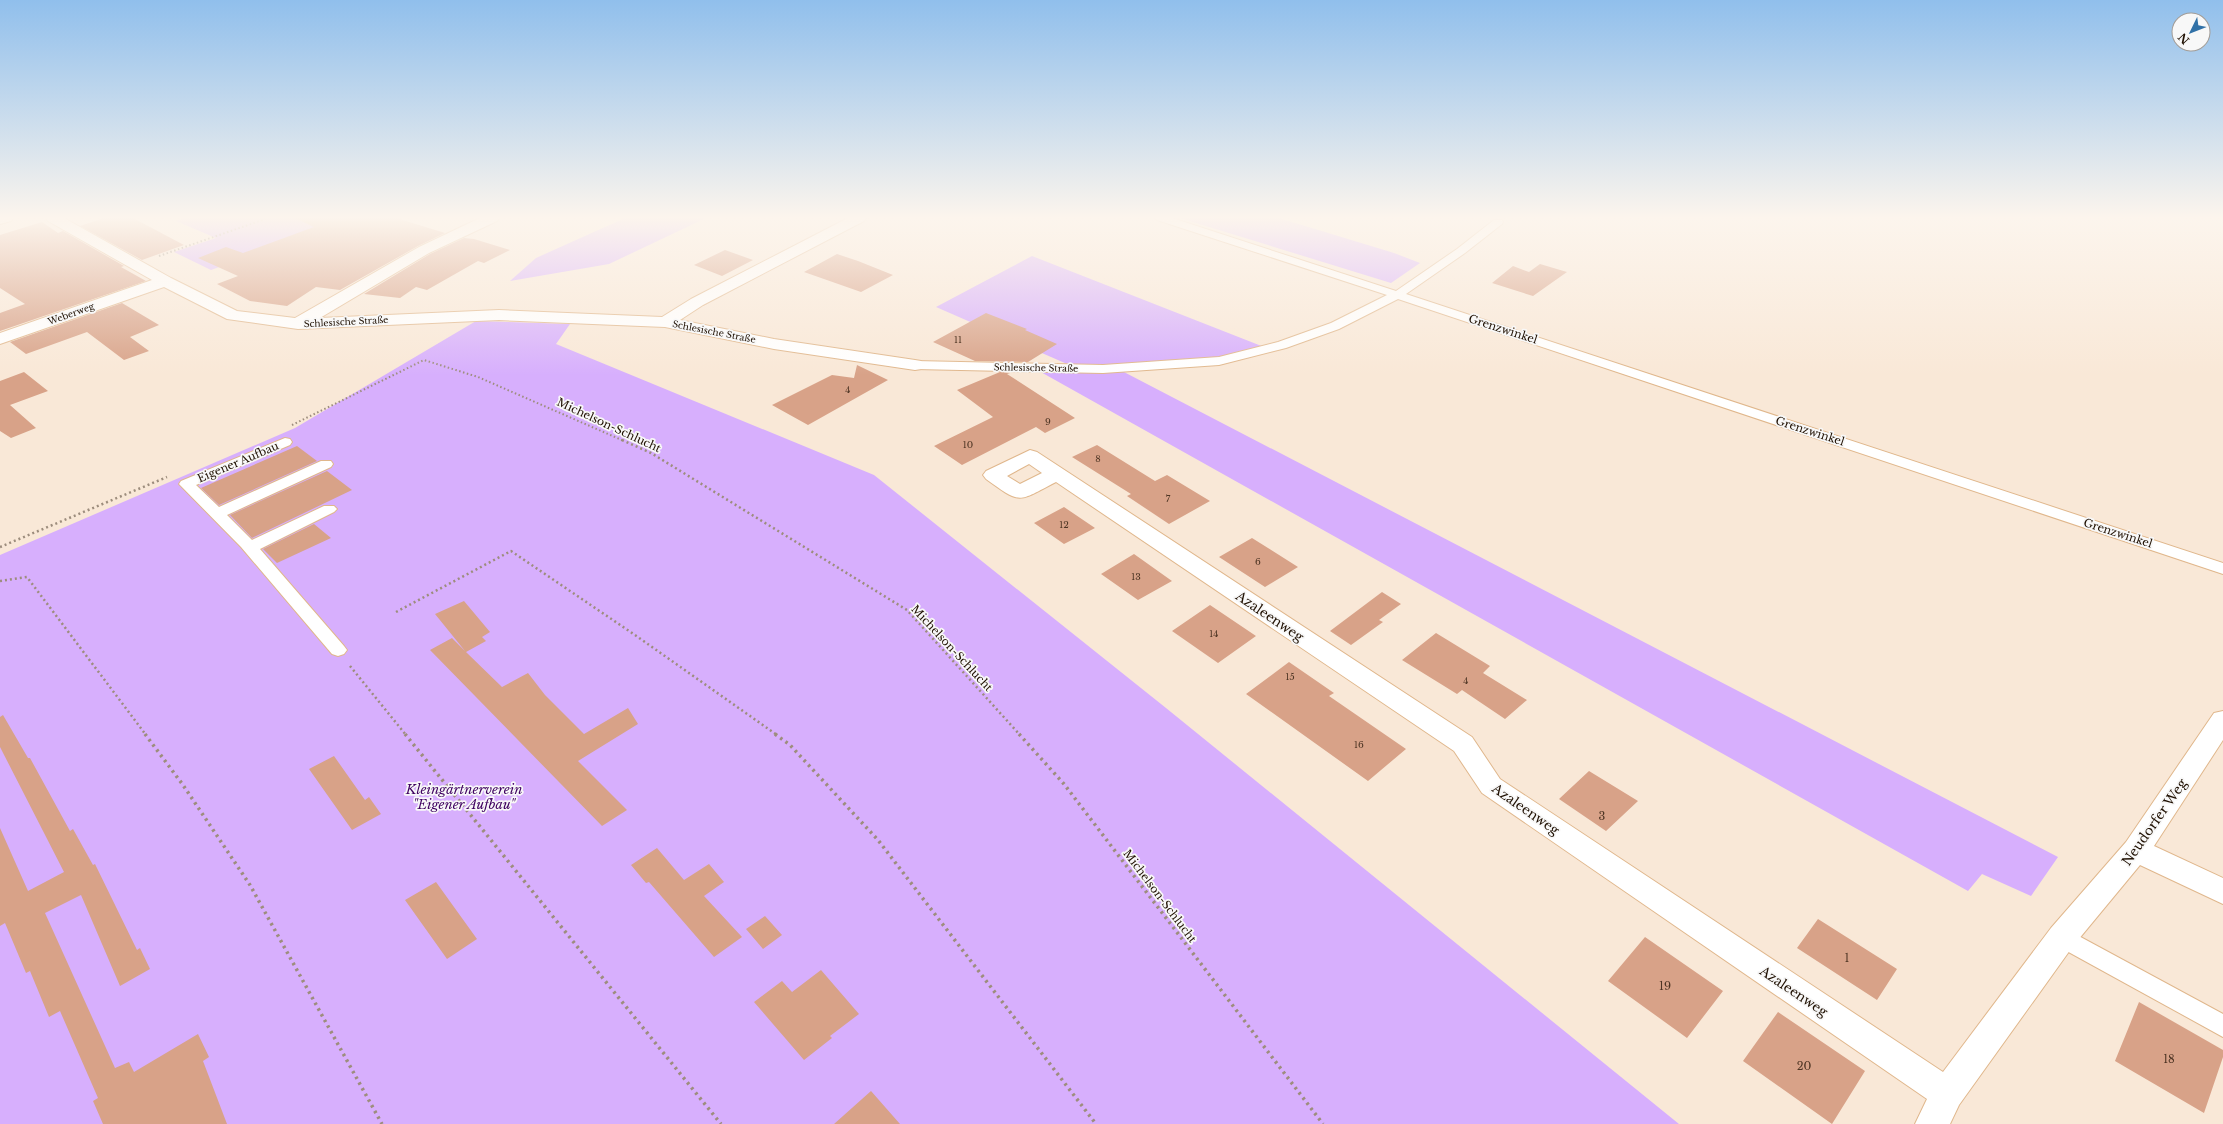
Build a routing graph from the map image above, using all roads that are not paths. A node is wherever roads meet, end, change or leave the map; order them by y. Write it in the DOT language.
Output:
graph roads {
  1 [pos="147,270"];
  2 [pos="389,270"];
  3 [pos="758,270"];
  4 [pos="1324,270"];
  5 [pos="1432,270"];
  6 [pos="165,281"];
  7 [pos="1397,294"];
  8 [pos="665,322"];
  9 [pos="298,324"];
  10 [pos="0,339"];
  11 [pos="915,365"];
  12 [pos="285,442"];
  13 [pos="326,464"];
  14 [pos="1056,474"];
  15 [pos="330,508"];
  16 [pos="218,513"];
  17 [pos="251,547"];
  18 [pos="2223,569"];
  19 [pos="338,650"];
  20 [pos="2223,720"];
  21 [pos="2136,850"];
  22 [pos="2223,892"];
  23 [pos="2062,937"];
  24 [pos="2223,1026"];
  25 [pos="1947,1094"];
  26 [pos="1932,1124"];
  1 -- 6 [label="street, Schlesische Straße"];
  2 -- 9 [label="street"];
  3 -- 8 [label="street, Schlesische Straße"];
  4 -- 7 [label="lane, Grenzwinkel"];
  5 -- 7 [label="lane"];
  6 -- 9 [label="street, Schlesische Straße"];
  6 -- 10 [label="street, Weberweg"];
  7 -- 11 [label="lane, Schlesische Straße"];
  7 -- 18 [label="lane, Grenzwinkel"];
  8 -- 9 [label="street, Schlesische Straße"];
  8 -- 11 [label="street, Schlesische Straße"];
  12 -- 16 [label="lane, Eigener Aufbau"];
  13 -- 16 [label="lane"];
  14 -- 25 [label="street, Azaleenweg"];
  15 -- 17 [label="lane"];
  16 -- 17 [label="lane, Eigener Aufbau"];
  17 -- 19 [label="lane, Eigener Aufbau"];
  20 -- 21 [label="street, Neudorfer Weg"];
  21 -- 22 [label="street"];
  21 -- 23 [label="street, Neudorfer Weg"];
  23 -- 24 [label="lane"];
  23 -- 25 [label="street, Neudorfer Weg"];
  25 -- 26 [label="street, Neudorfer Weg"];
}
